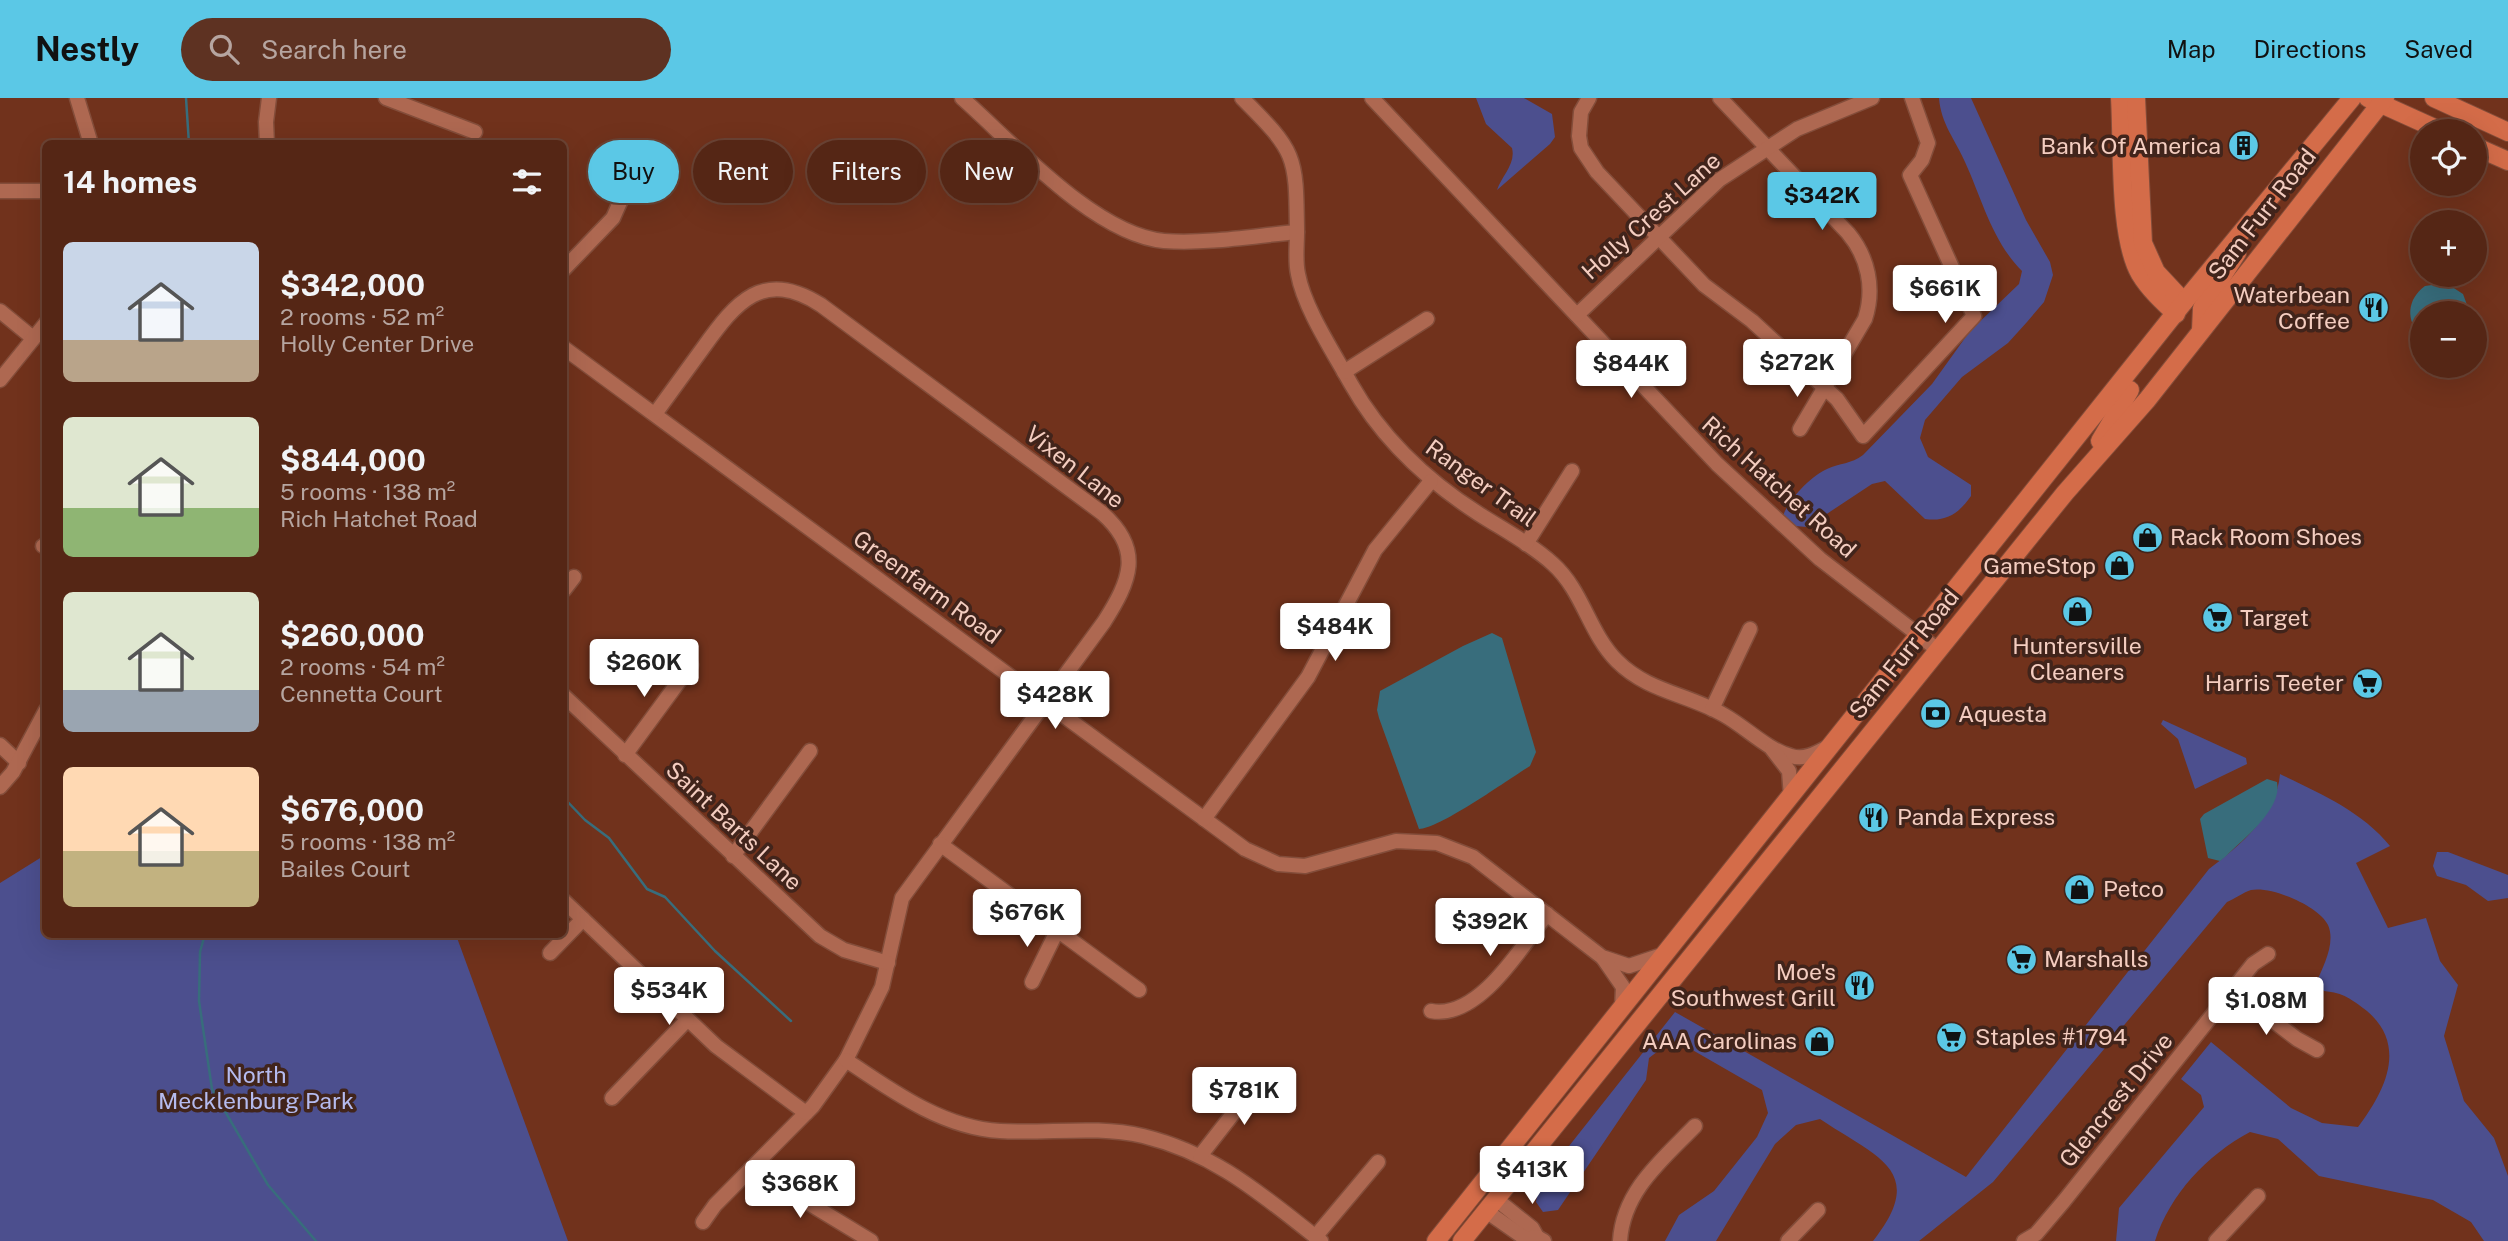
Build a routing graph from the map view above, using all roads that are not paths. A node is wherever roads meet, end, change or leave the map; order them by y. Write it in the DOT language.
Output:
graph roads {
  1 [pos="77,98"];
  2 [pos="270,98"];
  3 [pos="386,98"];
  4 [pos="962,98"];
  5 [pos="1242,98"];
  6 [pos="1372,98"];
  7 [pos="1588,98"];
  8 [pos="1720,98"];
  9 [pos="1872,98"];
  10 [pos="1912,98"];
  11 [pos="2120,98"];
  12 [pos="2128,98"];
  13 [pos="2136,98"];
  14 [pos="2352,98"];
  15 [pos="2434,98"];
  16 [pos="2378,100"];
  17 [pos="2417,119"];
  18 [pos="475,132"];
  19 [pos="2508,132"];
  20 [pos="90,140"];
  21 [pos="268,140"];
  22 [pos="1766,148"];
  23 [pos="2487,152"];
  24 [pos="2139,160"];
  25 [pos="2508,161"];
  26 [pos="2288,176"];
  27 [pos="0,191"];
  28 [pos="42,191"];
  29 [pos="620,203"];
  30 [pos="1297,232"];
  31 [pos="1658,237"];
  32 [pos="567,266"];
  33 [pos="2180,308"];
  34 [pos="0,311"];
  35 [pos="1577,315"];
  36 [pos="1427,319"];
  37 [pos="42,328"];
  38 [pos="2201,330"];
  39 [pos="33,338"];
  40 [pos="567,350"];
  41 [pos="1345,372"];
  42 [pos="0,380"];
  43 [pos="1825,388"];
  44 [pos="655,414"];
  45 [pos="1800,429"];
  46 [pos="2092,459"];
  47 [pos="1572,471"];
  48 [pos="1431,481"];
  49 [pos="1526,544"];
  50 [pos="573,577"];
  51 [pos="567,586"];
  52 [pos="1749,629"];
  53 [pos="1920,636"];
  54 [pos="1938,650"];
  55 [pos="691,665"];
  56 [pos="567,699"];
  57 [pos="1044,701"];
  58 [pos="1712,709"];
  59 [pos="42,718"];
  60 [pos="1833,744"];
  61 [pos="0,746"];
  62 [pos="1771,748"];
  63 [pos="810,751"];
  64 [pos="625,755"];
  65 [pos="19,763"];
  66 [pos="0,787"];
  67 [pos="1791,797"];
  68 [pos="1204,819"];
  69 [pos="940,844"];
  70 [pos="733,856"];
  71 [pos="567,904"];
  72 [pos="1547,914"];
  73 [pos="583,919"];
  74 [pos="1057,931"];
  75 [pos="567,935"];
  76 [pos="565,938"];
  77 [pos="550,953"];
  78 [pos="1667,953"];
  79 [pos="2268,954"];
  80 [pos="1602,957"];
  81 [pos="888,963"];
  82 [pos="1032,982"];
  83 [pos="1139,990"];
  84 [pos="2233,990"];
  85 [pos="1622,1009"];
  86 [pos="1431,1011"];
  87 [pos="687,1020"];
  88 [pos="2317,1050"];
  89 [pos="1584,1057"];
  90 [pos="846,1060"];
  91 [pos="1261,1078"];
  92 [pos="612,1098"];
  93 [pos="806,1113"];
  94 [pos="1695,1126"];
  95 [pos="1200,1156"];
  96 [pos="1378,1162"];
  97 [pos="751,1168"];
  98 [pos="2258,1196"];
  99 [pos="1491,1205"];
  100 [pos="1818,1210"];
  101 [pos="703,1222"];
  102 [pos="2034,1238"];
  103 [pos="862,1239"];
  104 [pos="1318,1239"];
  105 [pos="1541,1239"];
  106 [pos="1436,1241"];
  107 [pos="1462,1241"];
  108 [pos="1620,1241"];
  109 [pos="1788,1241"];
  110 [pos="2216,1241"];
  1 -- 20 [label="street"];
  2 -- 21 [label="street"];
  3 -- 18 [label="street"];
  4 -- 30 [label="street"];
  5 -- 30 [label="street, Ranger Trail"];
  6 -- 35 [label="street, Rich Hatchet Road"];
  7 -- 31 [label="street"];
  8 -- 22 [label="street"];
  9 -- 22 [label="street, Holly Crest Lane"];
  10 -- 43 [label="street"];
  11 -- 33 [label="main road"];
  12 -- 24 [label="main road"];
  13 -- 24 [label="main road"];
  14 -- 26 [label="main road, Sam Furr Road"];
  15 -- 19 [label="main road"];
  16 -- 17 [label="main road"];
  16 -- 38 [label="main road, Sam Furr Road"];
  22 -- 31 [label="street, Holly Crest Lane"];
  22 -- 43 [label="street"];
  23 -- 25 [label="main road"];
  24 -- 33 [label="main road"];
  26 -- 33 [label="main road, Sam Furr Road"];
  26 -- 38 [label="main road"];
  27 -- 28 [label="street"];
  29 -- 32 [label="street"];
  30 -- 41 [label="street, Ranger Trail"];
  31 -- 35 [label="street, Holly Crest Lane"];
  31 -- 43 [label="street"];
  33 -- 46 [label="main road"];
  33 -- 53 [label="main road, Sam Furr Road"];
  34 -- 39 [label="street"];
  35 -- 53 [label="street, Rich Hatchet Road"];
  36 -- 41 [label="street"];
  37 -- 39 [label="street"];
  38 -- 46 [label="main road, Sam Furr Road"];
  39 -- 42 [label="street"];
  40 -- 44 [label="street, Greenfarm Road"];
  41 -- 48 [label="street, Ranger Trail"];
  43 -- 45 [label="street"];
  44 -- 57 [label="street, Greenfarm Road"];
  44 -- 57 [label="street, Vixen Lane"];
  46 -- 54 [label="main road, Sam Furr Road"];
  47 -- 49 [label="street"];
  48 -- 49 [label="street, Ranger Trail"];
  48 -- 68 [label="street"];
  49 -- 58 [label="street, Ranger Trail"];
  50 -- 51 [label="street"];
  52 -- 58 [label="street"];
  53 -- 54 [label="street, Rich Hatchet Road"];
  53 -- 60 [label="main road, Sam Furr Road"];
  54 -- 99 [label="main road, Sam Furr Road"];
  55 -- 64 [label="street"];
  56 -- 64 [label="street, Saint Barts Lane"];
  57 -- 68 [label="street, Greenfarm Road"];
  57 -- 69 [label="street, Vixen Lane"];
  58 -- 62 [label="street, Ranger Trail"];
  59 -- 65 [label="street"];
  60 -- 62 [label="street, Ranger Trail"];
  60 -- 67 [label="main road, Sam Furr Road"];
  61 -- 65 [label="street"];
  62 -- 67 [label="street, Ranger Trail"];
  63 -- 70 [label="street"];
  64 -- 70 [label="street, Saint Barts Lane"];
  65 -- 66 [label="street"];
  67 -- 78 [label="main road, Sam Furr Road"];
  68 -- 72 [label="street, Greenfarm Road"];
  69 -- 74 [label="street"];
  69 -- 81 [label="street, Vixen Lane"];
  70 -- 81 [label="street, Saint Barts Lane"];
  71 -- 73 [label="street"];
  72 -- 80 [label="street, Greenfarm Road"];
  72 -- 86 [label="street"];
  73 -- 75 [label="street"];
  73 -- 87 [label="street"];
  74 -- 82 [label="street"];
  74 -- 83 [label="street"];
  76 -- 77 [label="street"];
  78 -- 80 [label="street, Greenfarm Road"];
  78 -- 85 [label="main road, Sam Furr Road"];
  79 -- 84 [label="street, Glencrest Drive"];
  80 -- 85 [label="street, Greenfarm Road"];
  81 -- 90 [label="street, Vixen Lane"];
  84 -- 88 [label="street"];
  84 -- 102 [label="street, Glencrest Drive"];
  85 -- 89 [label="main road, Sam Furr Road"];
  87 -- 92 [label="street"];
  87 -- 93 [label="street"];
  89 -- 99 [label="main road"];
  89 -- 106 [label="main road, Sam Furr Road"];
  90 -- 93 [label="street, Vixen Lane"];
  90 -- 95 [label="street"];
  91 -- 95 [label="street"];
  93 -- 97 [label="street, Vixen Lane"];
  94 -- 108 [label="street"];
  95 -- 104 [label="street"];
  96 -- 104 [label="street"];
  97 -- 101 [label="street, Vixen Lane"];
  97 -- 103 [label="street"];
  98 -- 110 [label="street"];
  99 -- 105 [label="street"];
  99 -- 107 [label="main road, Sam Furr Road"];
  100 -- 109 [label="street"];
}
